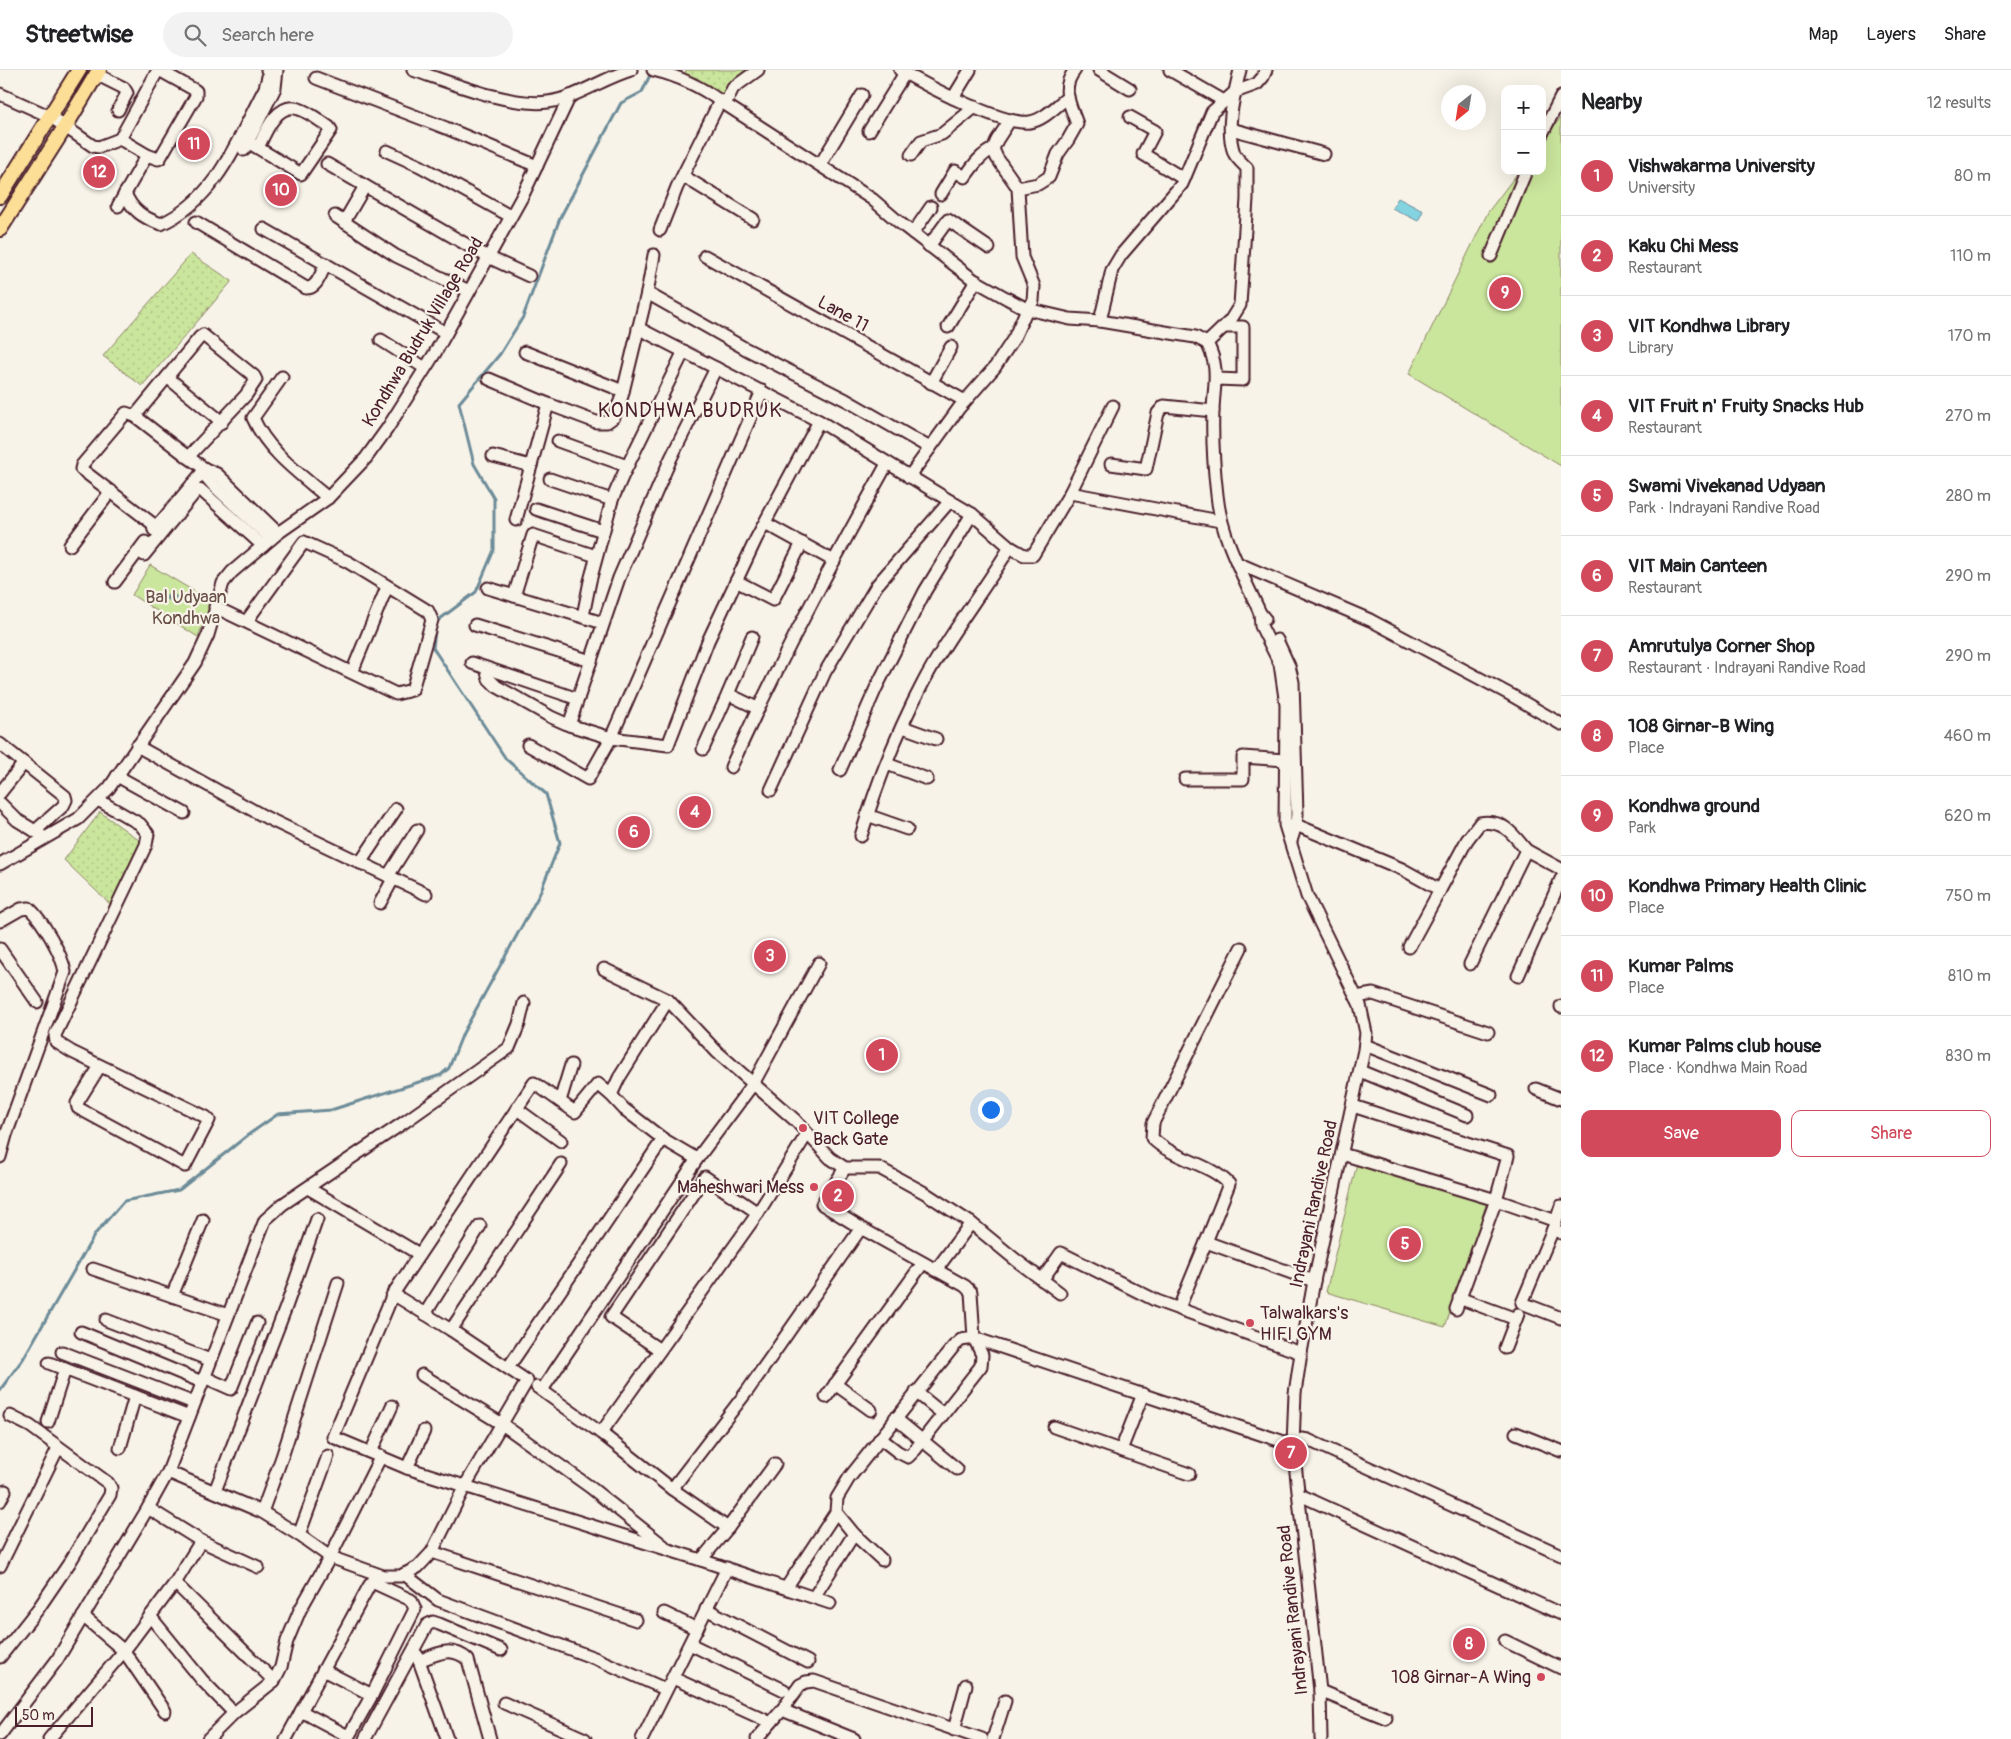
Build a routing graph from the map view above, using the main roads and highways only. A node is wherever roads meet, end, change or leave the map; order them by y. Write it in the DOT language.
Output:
graph roads {
  1 [pos="78,70"];
  2 [pos="97,72"];
  3 [pos="1,191"];
  4 [pos="0,229"];
  1 -- 3 [label="main road"];
  2 -- 4 [label="main road"];
}
